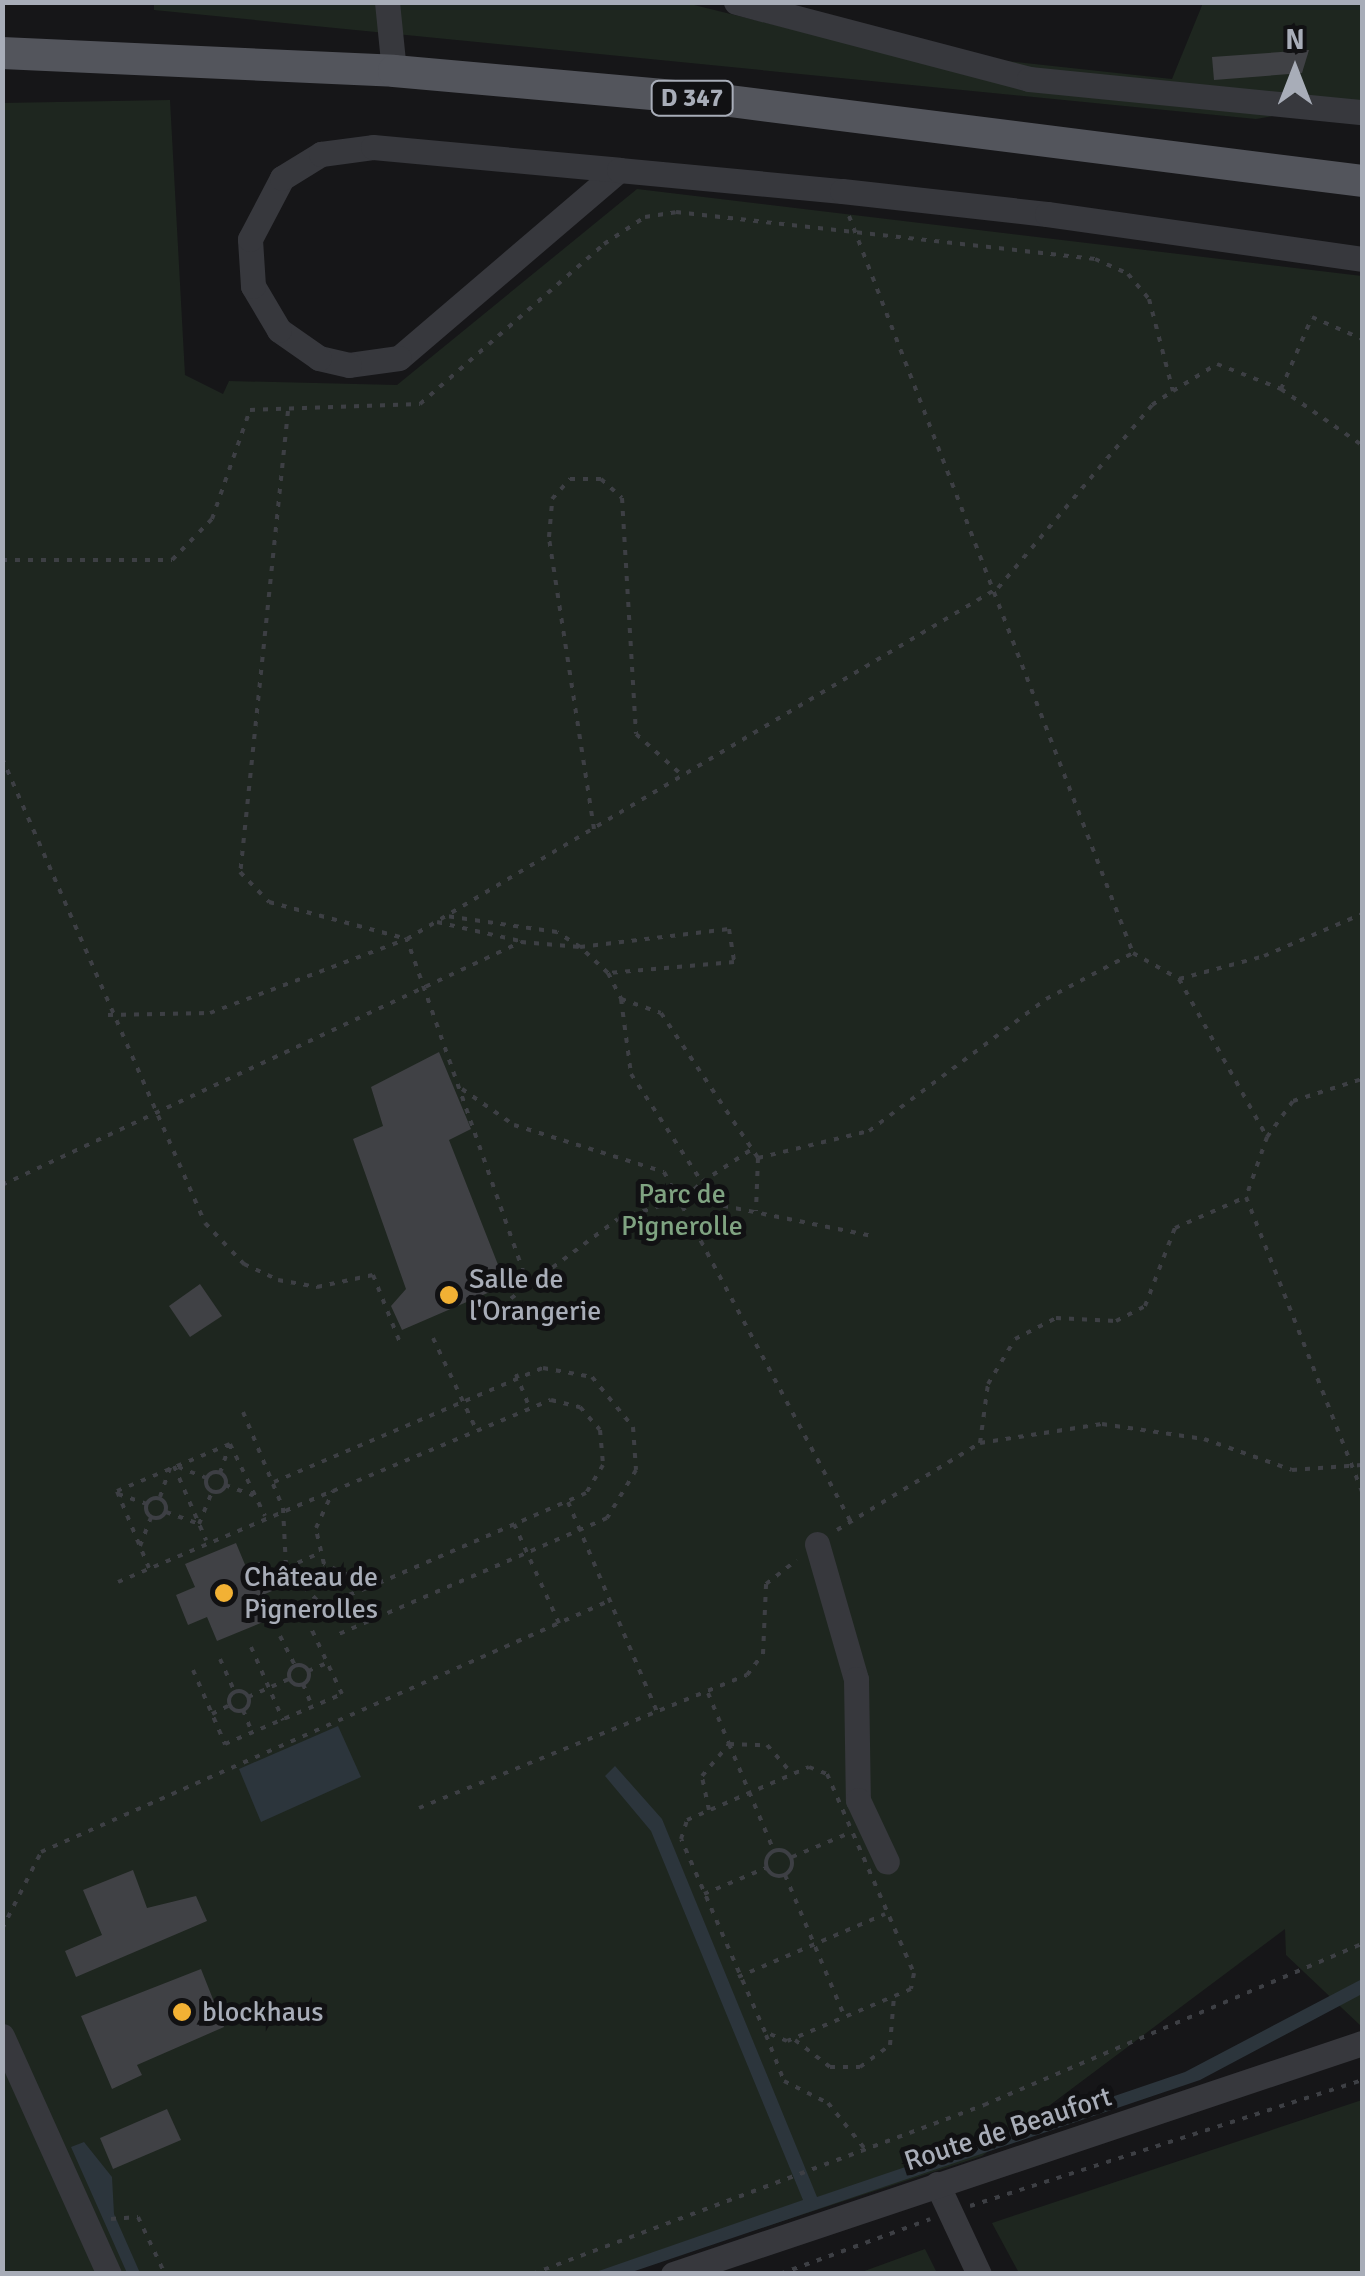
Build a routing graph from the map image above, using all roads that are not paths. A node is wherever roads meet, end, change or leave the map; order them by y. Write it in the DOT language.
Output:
graph roads {
  1 [pos="386,2"];
  2 [pos="736,2"];
  3 [pos="2,53"];
  4 [pos="394,71"];
  5 [pos="1362,112"];
  6 [pos="619,170"];
  7 [pos="1362,181"];
  8 [pos="1362,259"];
  9 [pos="817,1544"];
  10 [pos="887,1862"];
  11 [pos="2,2036"];
  12 [pos="1362,2043"];
  13 [pos="938,2184"];
  14 [pos="109,2274"];
  15 [pos="673,2274"];
  16 [pos="980,2274"];
  1 -- 4 [label="street"];
  2 -- 5 [label="street"];
  3 -- 4 [label="main road, D 347"];
  4 -- 7 [label="main road, D 347"];
  6 -- 6 [label="street"];
  6 -- 8 [label="street"];
  9 -- 10 [label="street"];
  11 -- 14 [label="street"];
  12 -- 13 [label="street, Route de Beaufort"];
  13 -- 15 [label="street, Route de Beaufort"];
  13 -- 16 [label="street"];
}
